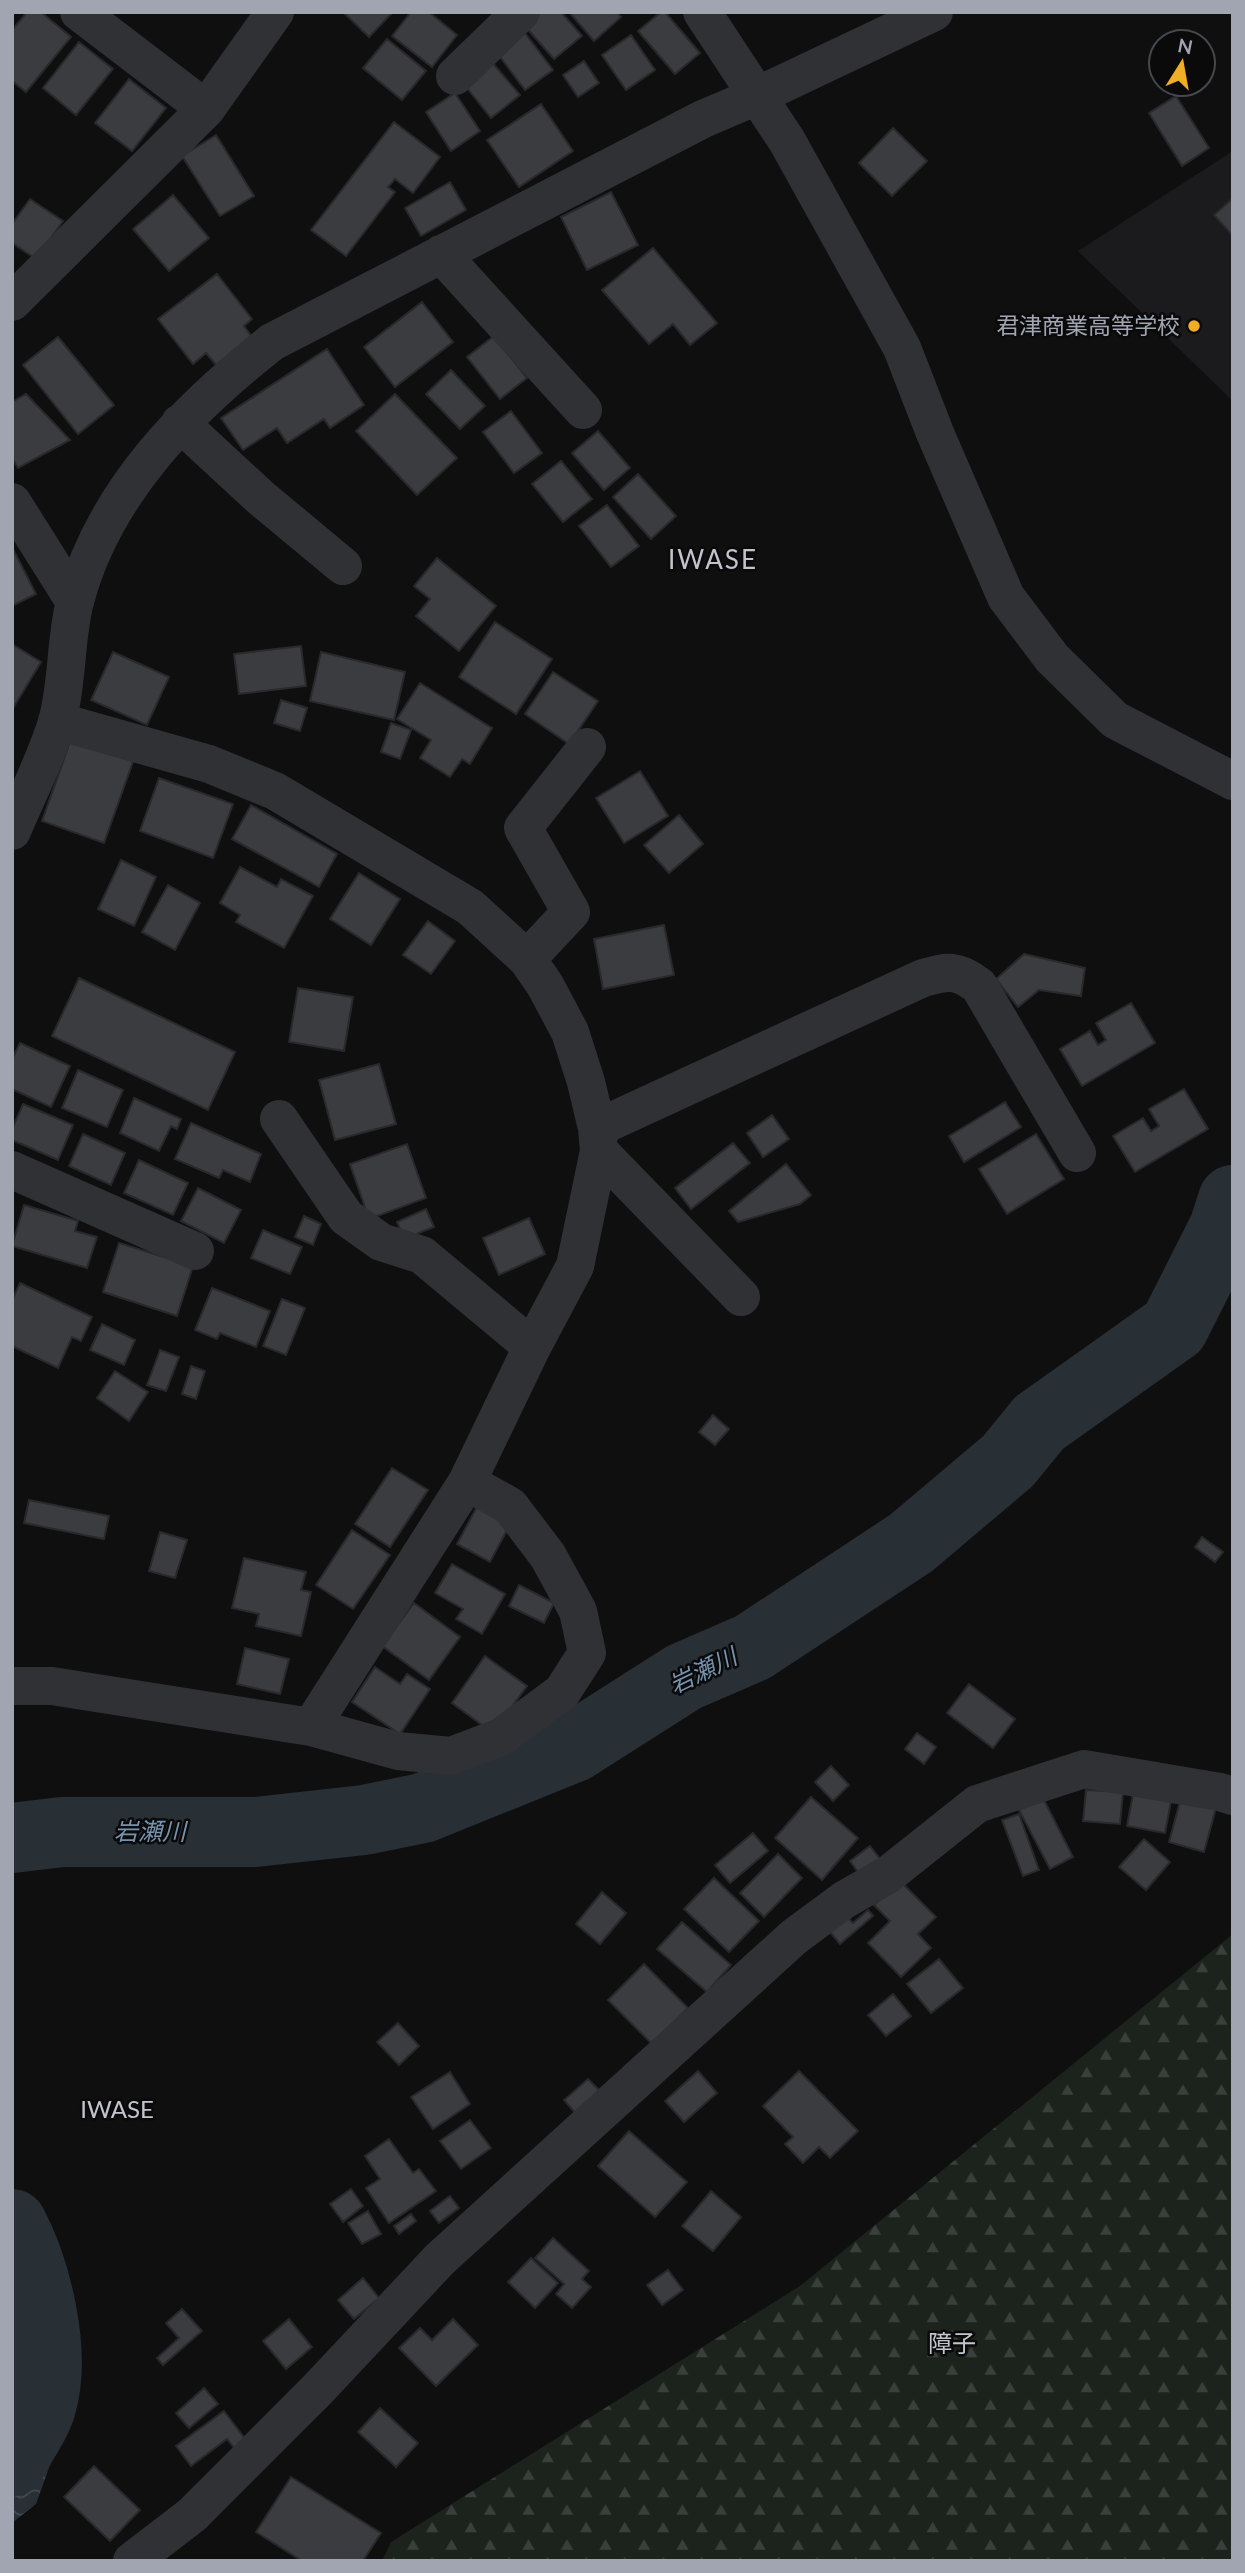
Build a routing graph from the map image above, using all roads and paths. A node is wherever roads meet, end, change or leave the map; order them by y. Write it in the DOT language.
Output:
graph roads {
  1 [pos="79,12"];
  2 [pos="275,12"];
  3 [pos="521,12"];
  4 [pos="702,12"];
  5 [pos="934,12"];
  6 [pos="455,76"];
  7 [pos="757,96"];
  8 [pos="206,109"];
  9 [pos="441,254"];
  10 [pos="12,302"];
  11 [pos="583,410"];
  12 [pos="180,423"];
  13 [pos="12,502"];
  14 [pos="343,566"];
  15 [pos="75,602"];
  16 [pos="57,722"];
  17 [pos="587,747"];
  18 [pos="1233,781"];
  19 [pos="12,831"];
  20 [pos="527,958"];
  21 [pos="279,1119"];
  22 [pos="598,1140"];
  23 [pos="1077,1153"];
  24 [pos="12,1170"];
  25 [pos="195,1251"];
  26 [pos="741,1297"];
  27 [pos="532,1347"];
  28 [pos="467,1482"];
  29 [pos="12,1686"];
  30 [pos="311,1727"];
  31 [pos="1233,1796"];
  32 [pos="132,2561"];
  1 -- 8 [label="street"];
  2 -- 8 [label="street"];
  3 -- 6 [label="street"];
  4 -- 7 [label="street"];
  5 -- 7 [label="street"];
  7 -- 9 [label="street"];
  7 -- 18 [label="street"];
  8 -- 10 [label="street"];
  9 -- 11 [label="street"];
  9 -- 12 [label="street"];
  12 -- 14 [label="street"];
  12 -- 15 [label="street"];
  13 -- 15 [label="street"];
  15 -- 16 [label="street"];
  16 -- 19 [label="street"];
  16 -- 20 [label="street"];
  17 -- 20 [label="street"];
  20 -- 22 [label="street"];
  21 -- 27 [label="street"];
  22 -- 23 [label="street"];
  22 -- 26 [label="street"];
  22 -- 27 [label="street"];
  24 -- 25 [label="street"];
  27 -- 28 [label="street"];
  28 -- 30 [label="street"];
  28 -- 30 [label="street"];
  29 -- 30 [label="street"];
  31 -- 32 [label="street"];
}
